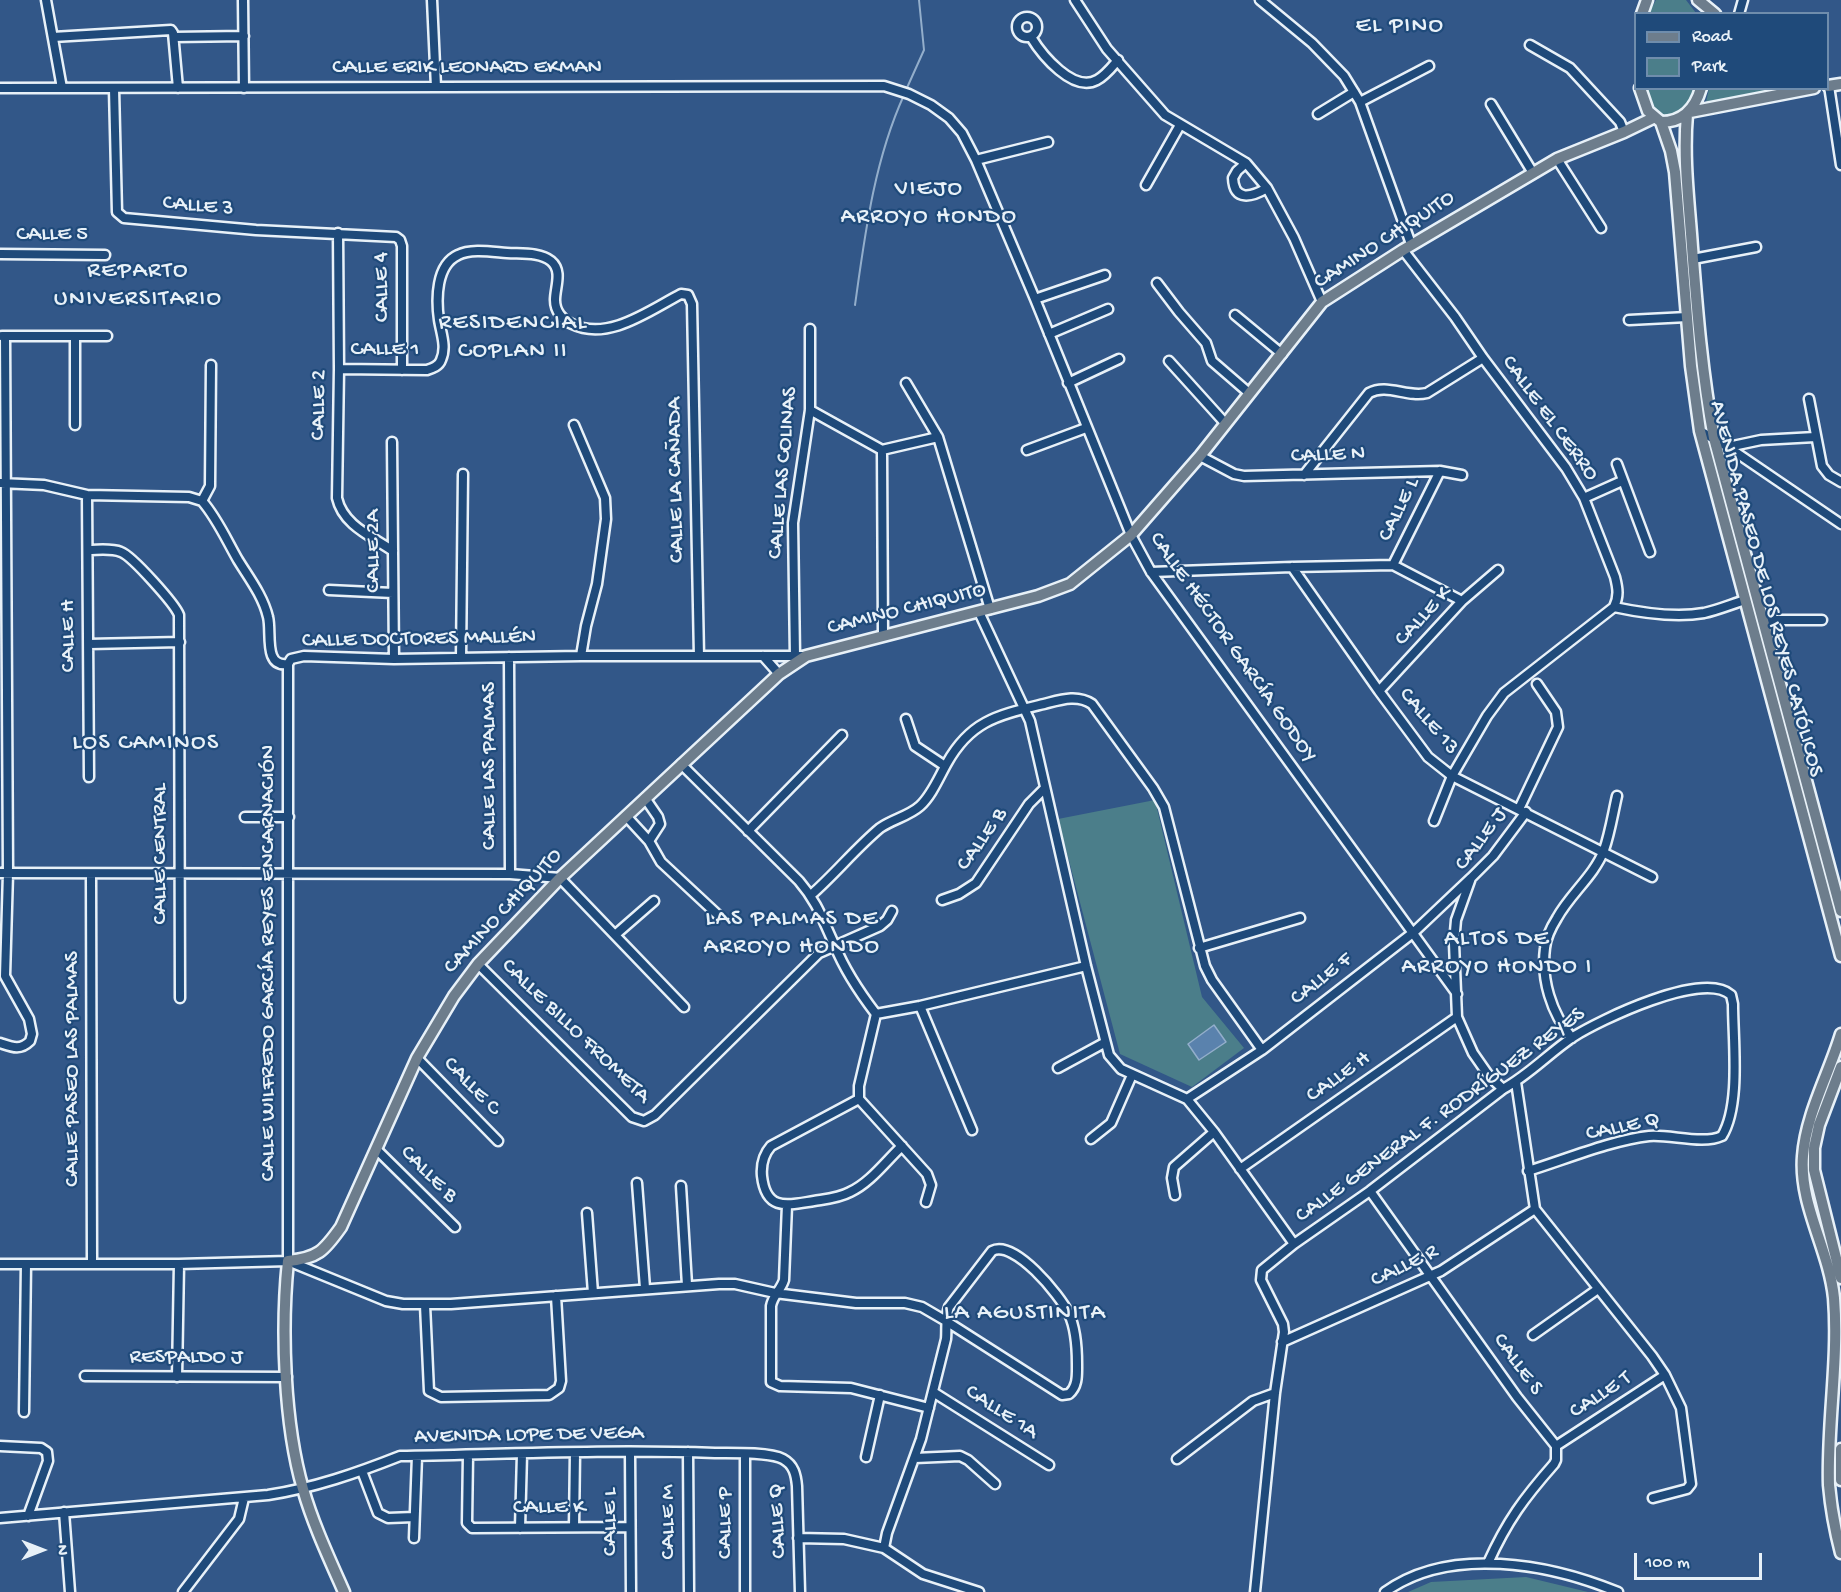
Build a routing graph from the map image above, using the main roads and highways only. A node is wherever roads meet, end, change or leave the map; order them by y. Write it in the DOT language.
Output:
graph roads {
  1 [pos="1697,0"];
  2 [pos="1712,12"];
  3 [pos="1640,90"];
  4 [pos="1700,90"];
  5 [pos="1806,90"];
  6 [pos="1689,113"];
  7 [pos="1657,120"];
  8 [pos="1695,353"];
  9 [pos="1769,641"];
  10 [pos="1757,645"];
  11 [pos="1841,911"];
  12 [pos="1841,956"];
  13 [pos="1841,1034"];
  14 [pos="1838,1054"];
  15 [pos="1841,1066"];
  16 [pos="1841,1278"];
  17 [pos="1841,1449"];
  18 [pos="1841,1480"];
  19 [pos="1841,1552"];
  20 [pos="1841,1561"];
  21 [pos="344,1592"];
  1 -- 2 [label="main road"];
  3 -- 7 [label="main road, AVENIDA PASEO DE LOS REYES CATÓLICOS"];
  4 -- 6 [label="main road"];
  5 -- 6 [label="main road, CAMINO CHIQUITO"];
  6 -- 7 [label="main road, CAMINO CHIQUITO"];
  6 -- 8 [label="main road, AVENIDA PASEO DE LOS REYES CATÓLICOS"];
  7 -- 8 [label="main road, AVENIDA PASEO DE LOS REYES CATÓLICOS"];
  7 -- 21 [label="main road, CAMINO CHIQUITO"];
  8 -- 9 [label="main road, AVENIDA PASEO DE LOS REYES CATÓLICOS"];
  8 -- 10 [label="main road, AVENIDA PASEO DE LOS REYES CATÓLICOS"];
  9 -- 10 [label="main road"];
  9 -- 11 [label="main road, AVENIDA PASEO DE LOS REYES CATÓLICOS"];
  10 -- 12 [label="main road, AVENIDA PASEO DE LOS REYES CATÓLICOS"];
  13 -- 14 [label="main road"];
  14 -- 19 [label="main road"];
  15 -- 16 [label="main road"];
  17 -- 18 [label="main road"];
  19 -- 20 [label="main road"];
}
